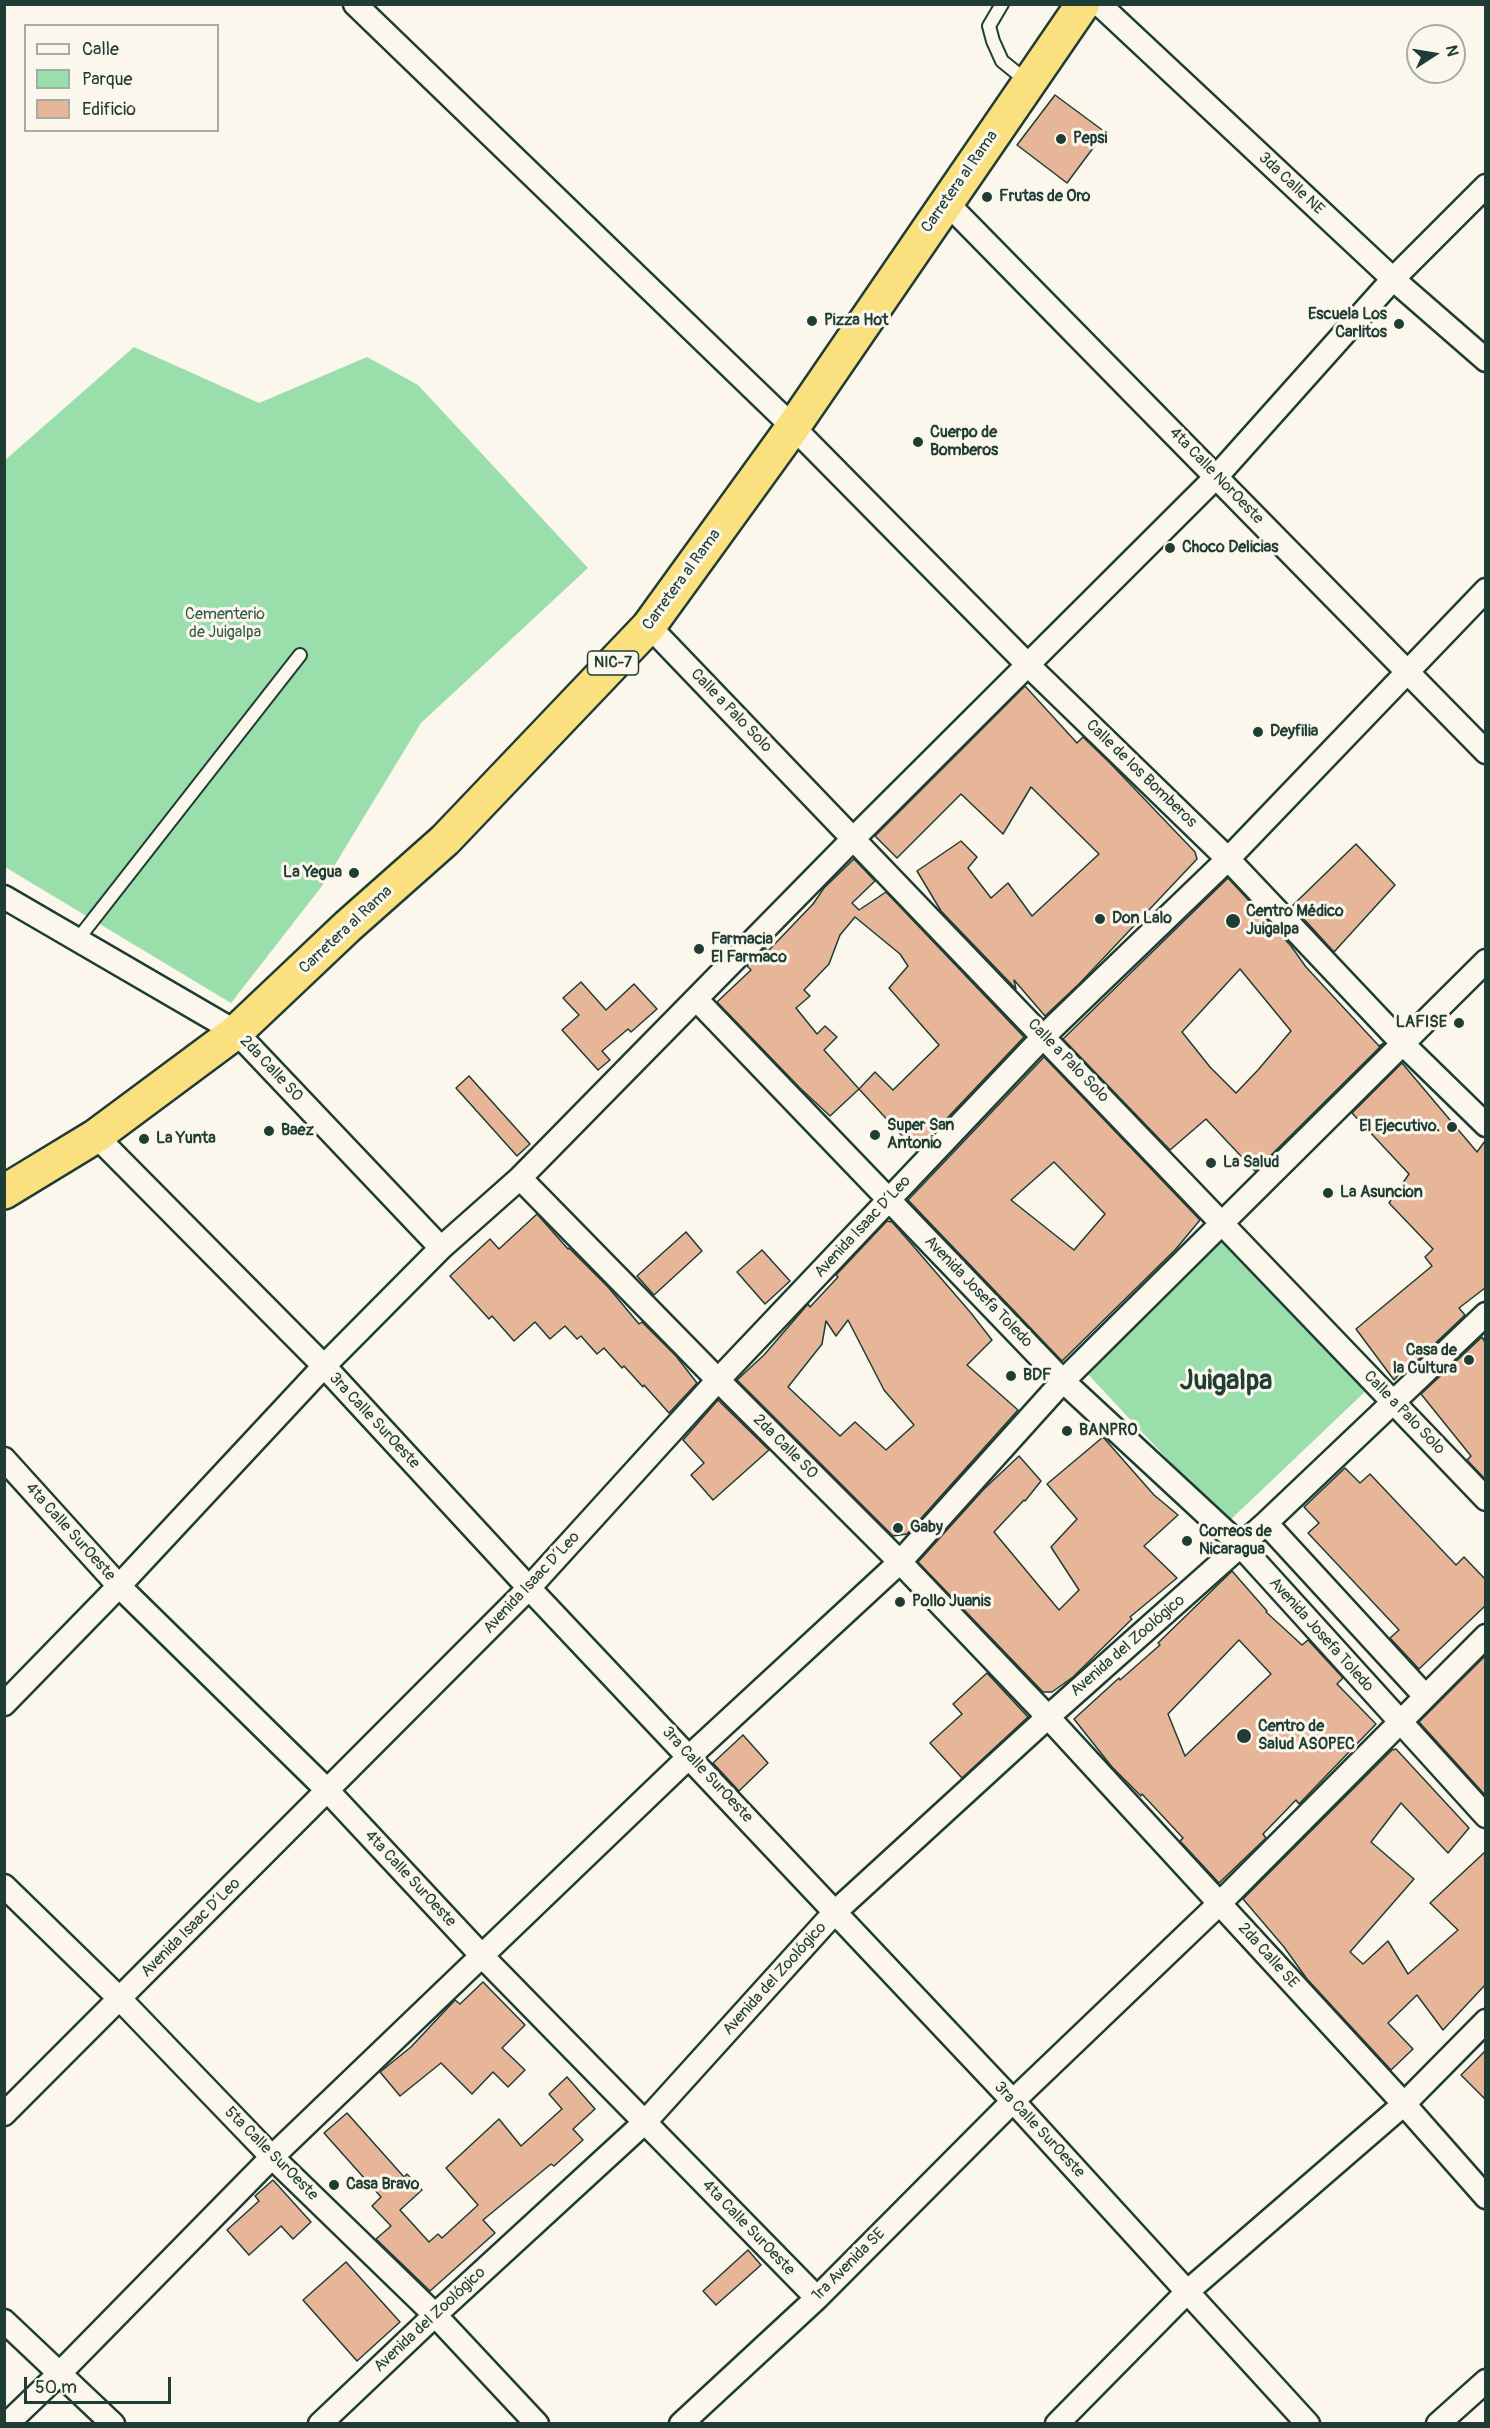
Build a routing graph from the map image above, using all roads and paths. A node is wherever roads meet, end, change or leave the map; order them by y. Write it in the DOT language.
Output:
graph roads {
  1 [pos="355,4"];
  2 [pos="1002,4"];
  3 [pos="1082,6"];
  4 [pos="1028,83"];
  5 [pos="1485,186"];
  6 [pos="946,202"];
  7 [pos="1393,279"];
  8 [pos="1485,360"];
  9 [pos="793,427"];
  10 [pos="1217,476"];
  11 [pos="1485,590"];
  12 [pos="649,626"];
  13 [pos="300,655"];
  14 [pos="1027,664"];
  15 [pos="1408,672"];
  16 [pos="1485,752"];
  17 [pos="853,838"];
  18 [pos="1228,859"];
  19 [pos="4,897"];
  20 [pos="78,939"];
  21 [pos="1485,961"];
  22 [pos="697,1000"];
  23 [pos="236,1032"];
  24 [pos="1044,1036"];
  25 [pos="1401,1043"];
  26 [pos="1485,1125"];
  27 [pos="96,1136"];
  28 [pos="520,1178"];
  29 [pos="4,1192"];
  30 [pos="888,1199"];
  31 [pos="1222,1224"];
  32 [pos="441,1248"];
  33 [pos="1485,1314"];
  34 [pos="324,1366"];
  35 [pos="718,1380"];
  36 [pos="1063,1381"];
  37 [pos="1392,1401"];
  38 [pos="4,1459"];
  39 [pos="1485,1498"];
  40 [pos="1266,1523"];
  41 [pos="1241,1546"];
  42 [pos="900,1562"];
  43 [pos="119,1586"];
  44 [pos="530,1588"];
  45 [pos="1485,1636"];
  46 [pos="1425,1696"];
  47 [pos="4,1704"];
  48 [pos="1048,1717"];
  49 [pos="1400,1723"];
  50 [pos="690,1756"];
  51 [pos="327,1790"];
  52 [pos="1485,1816"];
  53 [pos="4,1886"];
  54 [pos="1220,1903"];
  55 [pos="835,1912"];
  56 [pos="483,1957"];
  57 [pos="120,1999"];
  58 [pos="1485,2021"];
  59 [pos="1013,2101"];
  60 [pos="1404,2104"];
  61 [pos="4,2114"];
  62 [pos="645,2122"];
  63 [pos="272,2157"];
  64 [pos="1485,2197"];
  65 [pos="1188,2291"];
  66 [pos="816,2298"];
  67 [pos="435,2315"];
  68 [pos="4,2321"];
  69 [pos="59,2374"];
  70 [pos="1485,2381"];
  71 [pos="7,2424"];
  72 [pos="113,2424"];
  73 [pos="320,2424"];
  74 [pos="537,2424"];
  75 [pos="681,2424"];
  76 [pos="1057,2424"];
  77 [pos="1308,2424"];
  78 [pos="1438,2424"];
  1 -- 9 [label="street, Calle de los Bomberos"];
  2 -- 4 [label="lane"];
  3 -- 4 [label="highway, Carretera al Rama / NIC-7"];
  3 -- 7 [label="street, 3da Calle NE"];
  4 -- 6 [label="highway, Carretera al Rama / NIC-7"];
  5 -- 7 [label="street"];
  6 -- 9 [label="highway, Carretera al Rama / NIC-7"];
  6 -- 10 [label="street, 4ta Calle NorOeste"];
  7 -- 8 [label="street, 3da Calle NE"];
  7 -- 10 [label="street"];
  9 -- 12 [label="highway, Carretera al Rama / NIC-7"];
  9 -- 14 [label="street, Calle de los Bomberos"];
  10 -- 14 [label="street"];
  10 -- 15 [label="street, 4ta Calle NorOeste"];
  11 -- 15 [label="street, Avenida Isaac D´Leo"];
  12 -- 17 [label="street, Calle a Palo Solo"];
  12 -- 23 [label="highway, Carretera al Rama / NIC-7"];
  13 -- 20 [label="lane"];
  14 -- 17 [label="street"];
  14 -- 18 [label="street, Calle de los Bomberos"];
  15 -- 16 [label="street, 4ta Calle NorOeste"];
  15 -- 18 [label="street, Avenida Isaac D´Leo"];
  17 -- 22 [label="street"];
  17 -- 24 [label="street, Calle a Palo Solo"];
  18 -- 24 [label="street, Avenida Isaac D´Leo"];
  18 -- 25 [label="street, Calle de los Bomberos"];
  19 -- 20 [label="street, 2da Calle SO"];
  20 -- 23 [label="street, 2da Calle SO"];
  21 -- 25 [label="street"];
  22 -- 28 [label="street"];
  22 -- 30 [label="street, Avenida Josefa Toledo"];
  23 -- 27 [label="highway, Carretera al Rama / NIC-7"];
  23 -- 32 [label="street, 2da Calle SO"];
  24 -- 30 [label="street, Avenida Isaac D´Leo"];
  24 -- 31 [label="street, Calle a Palo Solo"];
  25 -- 26 [label="street, Calle de los Bomberos"];
  25 -- 31 [label="street"];
  27 -- 29 [label="highway, Carretera al Rama / NIC-7"];
  27 -- 34 [label="street, 3ra Calle SurOeste"];
  28 -- 32 [label="street"];
  28 -- 35 [label="street, 2da Calle SO"];
  30 -- 35 [label="street, Avenida Isaac D´Leo"];
  30 -- 36 [label="street, Avenida Josefa Toledo"];
  31 -- 36 [label="street"];
  31 -- 37 [label="street, Calle a Palo Solo"];
  32 -- 34 [label="street"];
  33 -- 37 [label="street, Avenida del Zoológico"];
  34 -- 43 [label="street"];
  34 -- 44 [label="street, 3ra Calle SurOeste"];
  35 -- 42 [label="street, 2da Calle SO"];
  35 -- 44 [label="street, Avenida Isaac D´Leo"];
  36 -- 41 [label="street, Avenida Josefa Toledo"];
  36 -- 42 [label="street"];
  37 -- 39 [label="street, Calle a Palo Solo"];
  37 -- 40 [label="street, Avenida del Zoológico"];
  38 -- 43 [label="street, 4ta Calle SurOeste"];
  40 -- 41 [label="street, Avenida del Zoológico"];
  40 -- 46 [label="street"];
  41 -- 48 [label="street, Avenida del Zoológico"];
  41 -- 49 [label="street, Avenida Josefa Toledo"];
  42 -- 48 [label="street, 2da Calle SO"];
  42 -- 50 [label="street"];
  43 -- 47 [label="street"];
  43 -- 51 [label="street, 4ta Calle SurOeste"];
  44 -- 50 [label="street, 3ra Calle SurOeste"];
  44 -- 51 [label="street, Avenida Isaac D´Leo"];
  45 -- 46 [label="street, 1ra Avenida SE"];
  46 -- 49 [label="street, 1ra Avenida SE"];
  48 -- 54 [label="street, 2da Calle SE"];
  48 -- 55 [label="street, Avenida del Zoológico"];
  49 -- 52 [label="street, Avenida Josefa Toledo"];
  49 -- 54 [label="street, 1ra Avenida SE"];
  50 -- 55 [label="street, 3ra Calle SurOeste"];
  50 -- 56 [label="street"];
  51 -- 56 [label="street, 4ta Calle SurOeste"];
  51 -- 57 [label="street, Avenida Isaac D´Leo"];
  53 -- 57 [label="street, 5ta Calle SurOeste"];
  54 -- 59 [label="street, 1ra Avenida SE"];
  54 -- 60 [label="street, 2da Calle SE"];
  55 -- 59 [label="street, 3ra Calle SurOeste"];
  55 -- 62 [label="street, Avenida del Zoológico"];
  56 -- 62 [label="street, 4ta Calle SurOeste"];
  56 -- 63 [label="street"];
  57 -- 61 [label="street, Avenida Isaac D´Leo"];
  57 -- 63 [label="street, 5ta Calle SurOeste"];
  58 -- 60 [label="street"];
  59 -- 65 [label="street, 3ra Calle SurOeste"];
  59 -- 66 [label="street, 1ra Avenida SE"];
  60 -- 64 [label="street, 2da Calle SE"];
  60 -- 65 [label="street"];
  62 -- 66 [label="street, 4ta Calle SurOeste"];
  62 -- 67 [label="street, Avenida del Zoológico"];
  63 -- 67 [label="street, 5ta Calle SurOeste"];
  63 -- 69 [label="street"];
  65 -- 76 [label="street"];
  65 -- 77 [label="street, 3ra Calle SurOeste"];
  66 -- 75 [label="street, 1ra Avenida SE"];
  67 -- 73 [label="street, Avenida del Zoológico"];
  67 -- 74 [label="street, 5ta Calle SurOeste"];
  68 -- 69 [label="street"];
  69 -- 71 [label="street"];
  69 -- 72 [label="street"];
  70 -- 78 [label="street"];
}
